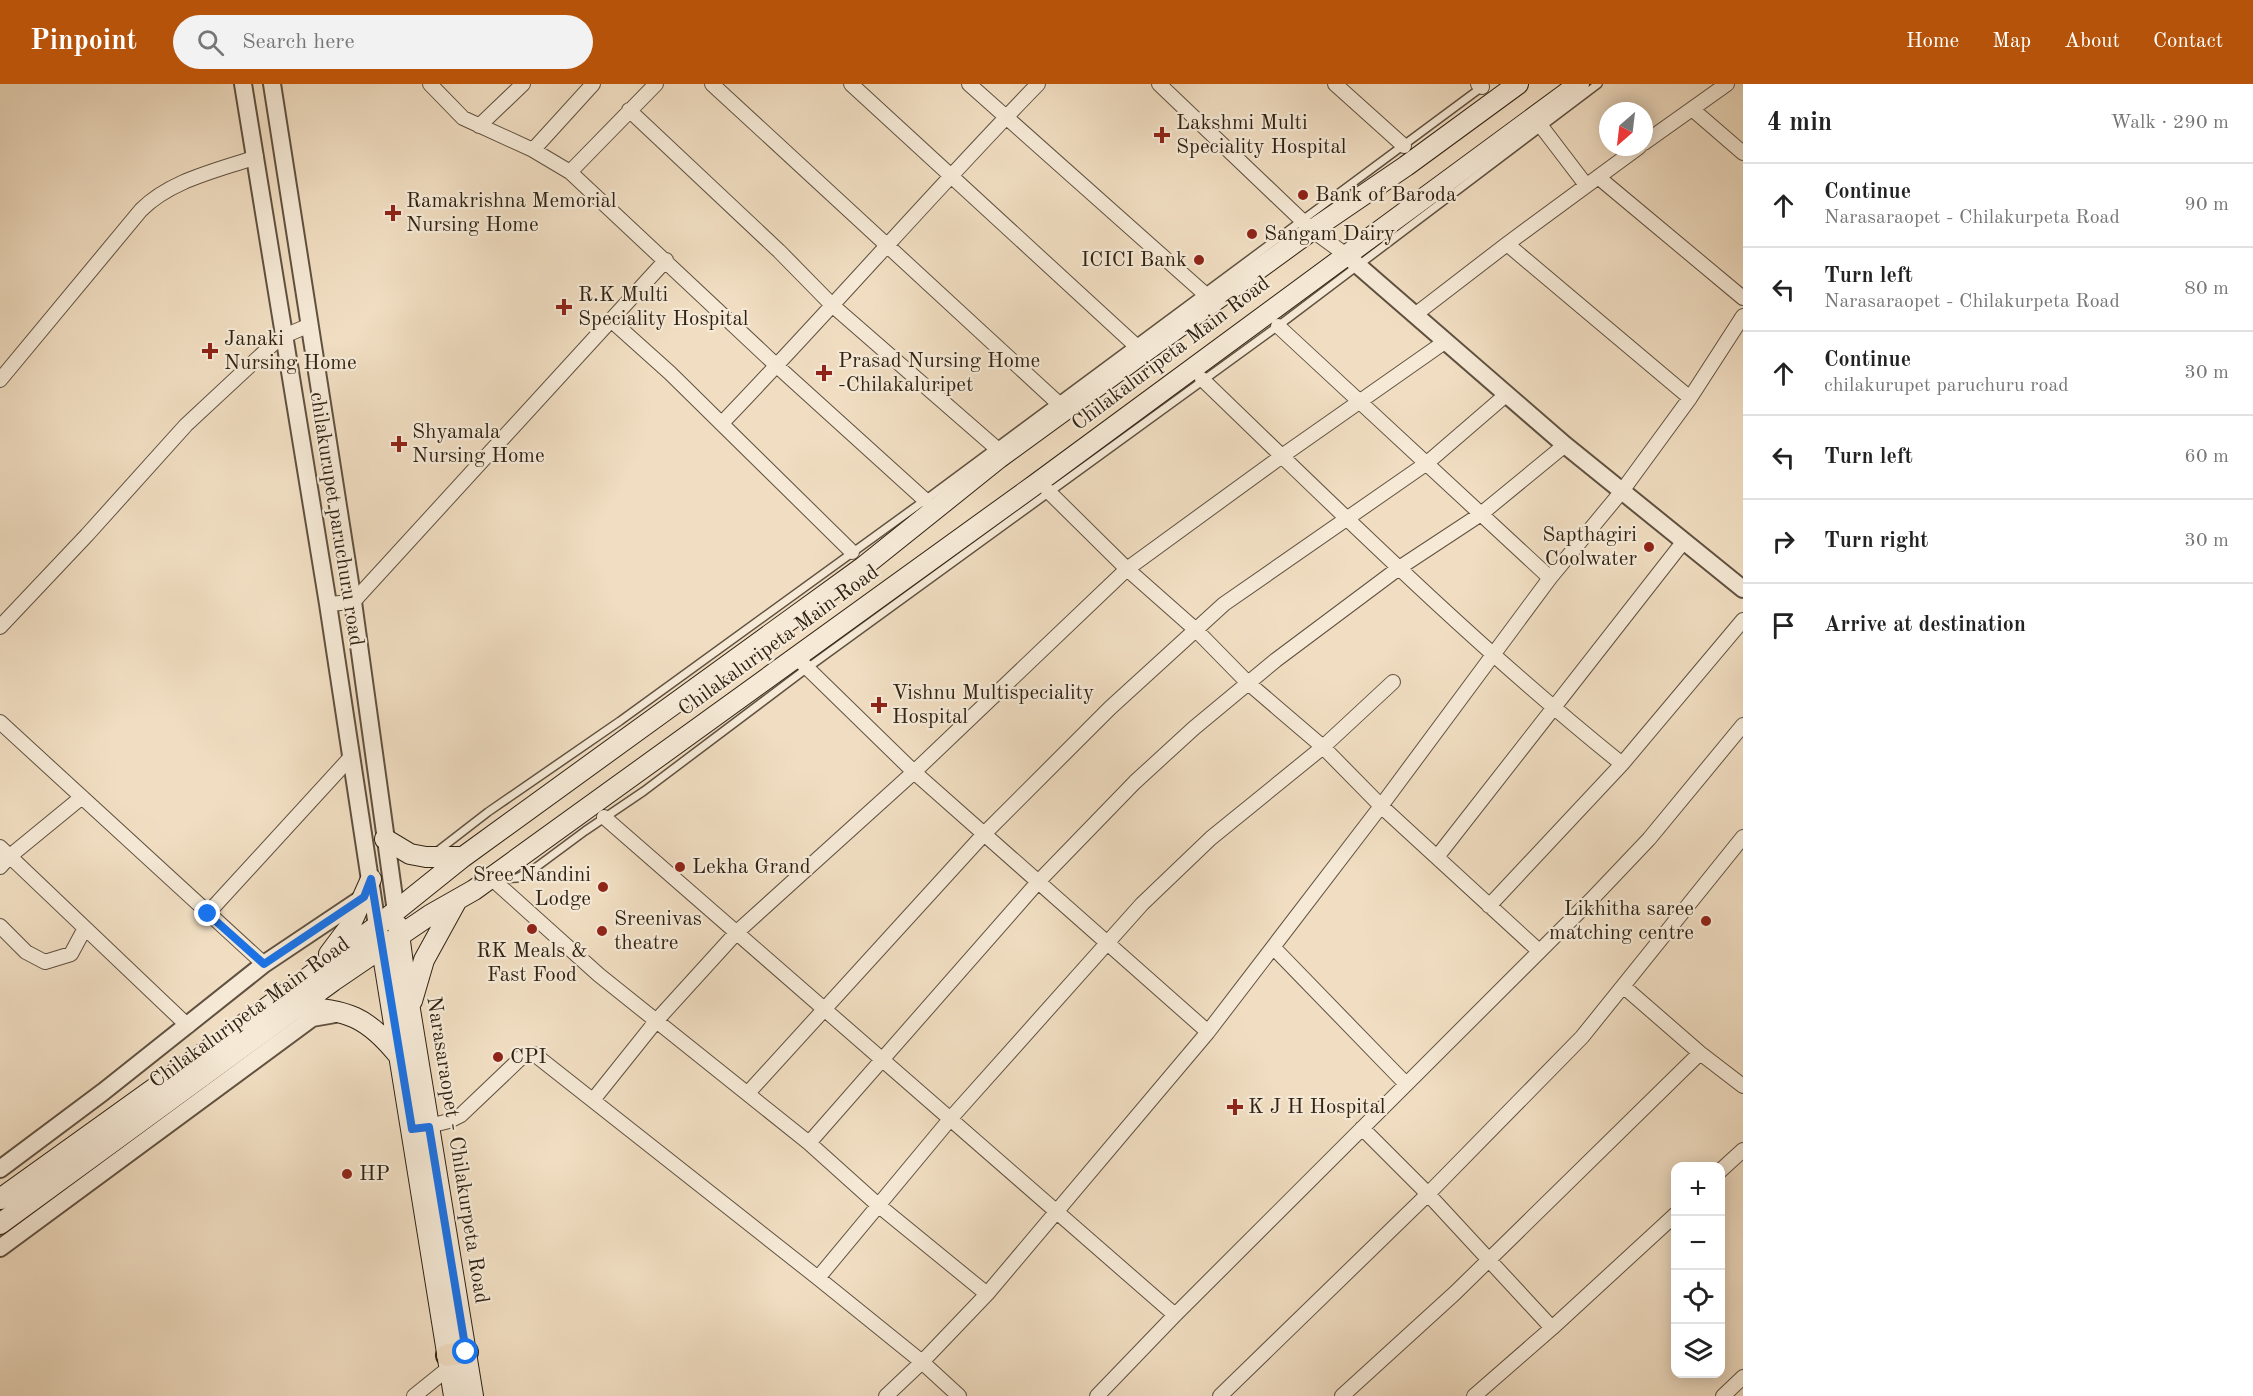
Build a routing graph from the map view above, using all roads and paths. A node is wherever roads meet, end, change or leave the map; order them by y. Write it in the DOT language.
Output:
graph roads {
  1 [pos="243,84"];
  2 [pos="272,84"];
  3 [pos="430,84"];
  4 [pos="523,84"];
  5 [pos="593,84"];
  6 [pos="656,84"];
  7 [pos="712,84"];
  8 [pos="851,84"];
  9 [pos="969,84"];
  10 [pos="1038,84"];
  11 [pos="1159,84"];
  12 [pos="1335,84"];
  13 [pos="1518,84"];
  14 [pos="1579,84"];
  15 [pos="1598,84"];
  16 [pos="1727,84"];
  17 [pos="1482,85"];
  18 [pos="1692,109"];
  19 [pos="629,110"];
  20 [pos="1006,117"];
  21 [pos="479,126"];
  22 [pos="1541,126"];
  23 [pos="1653,137"];
  24 [pos="1404,146"];
  25 [pos="533,150"];
  26 [pos="1743,153"];
  27 [pos="1627,156"];
  28 [pos="256,157"];
  29 [pos="570,172"];
  30 [pos="950,176"];
  31 [pos="1592,181"];
  32 [pos="1308,225"];
  33 [pos="1507,244"];
  34 [pos="887,245"];
  35 [pos="666,260"];
  36 [pos="1352,260"];
  37 [pos="1205,294"];
  38 [pos="1743,298"];
  39 [pos="832,305"];
  40 [pos="1416,314"];
  41 [pos="1743,316"];
  42 [pos="612,321"];
  43 [pos="310,325"];
  44 [pos="1278,326"];
  45 [pos="285,336"];
  46 [pos="1446,341"];
  47 [pos="1134,344"];
  48 [pos="777,366"];
  49 [pos="1202,379"];
  50 [pos="0,380"];
  51 [pos="1507,394"];
  52 [pos="1690,398"];
  53 [pos="1361,401"];
  54 [pos="1058,403"];
  55 [pos="722,423"];
  56 [pos="1565,445"];
  57 [pos="995,447"];
  58 [pos="1282,456"];
  59 [pos="1427,463"];
  60 [pos="1048,491"];
  61 [pos="1622,491"];
  62 [pos="925,500"];
  63 [pos="1481,514"];
  64 [pos="1347,518"];
  65 [pos="1684,541"];
  66 [pos="852,552"];
  67 [pos="1399,568"];
  68 [pos="1127,569"];
  69 [pos="1550,578"];
  70 [pos="1743,589"];
  71 [pos="353,602"];
  72 [pos="328,604"];
  73 [pos="1743,620"];
  74 [pos="0,627"];
  75 [pos="1196,630"];
  76 [pos="1494,655"];
  77 [pos="801,663"];
  78 [pos="1247,682"];
  79 [pos="1393,682"];
  80 [pos="1554,709"];
  81 [pos="0,722"];
  82 [pos="1743,725"];
  83 [pos="1323,747"];
  84 [pos="350,758"];
  85 [pos="1622,764"];
  86 [pos="914,772"];
  87 [pos="82,797"];
  88 [pos="1382,806"];
  89 [pos="604,817"];
  90 [pos="984,834"];
  91 [pos="1743,838"];
  92 [pos="385,839"];
  93 [pos="5,852"];
  94 [pos="430,857"];
  95 [pos="463,857"];
  96 [pos="1437,857"];
  97 [pos="0,867"];
  98 [pos="490,879"];
  99 [pos="1038,882"];
  100 [pos="367,888"];
  101 [pos="457,900"];
  102 [pos="1489,906"];
  103 [pos="396,912"];
  104 [pos="208,914"];
  105 [pos="0,926"];
  106 [pos="377,926"];
  107 [pos="85,928"];
  108 [pos="737,932"];
  109 [pos="400,935"];
  110 [pos="1107,942"];
  111 [pos="383,947"];
  112 [pos="1273,947"];
  113 [pos="1539,951"];
  114 [pos="264,964"];
  115 [pos="314,973"];
  116 [pos="1623,986"];
  117 [pos="297,1007"];
  118 [pos="826,1009"];
  119 [pos="410,1010"];
  120 [pos="342,1012"];
  121 [pos="657,1020"];
  122 [pos="188,1026"];
  123 [pos="1208,1032"];
  124 [pos="1700,1053"];
  125 [pos="401,1058"];
  126 [pos="883,1059"];
  127 [pos="1742,1082"];
  128 [pos="1406,1084"];
  129 [pos="748,1093"];
  130 [pos="593,1100"];
  131 [pos="951,1118"];
  132 [pos="421,1128"];
  133 [pos="1362,1128"];
  134 [pos="809,1143"];
  135 [pos="1743,1150"];
  136 [pos="1725,1166"];
  137 [pos="0,1169"];
  138 [pos="1428,1194"];
  139 [pos="0,1199"];
  140 [pos="878,1205"];
  141 [pos="1058,1212"];
  142 [pos="1674,1216"];
  143 [pos="0,1224"];
  144 [pos="0,1248"];
  145 [pos="1490,1260"];
  146 [pos="818,1278"];
  147 [pos="987,1294"];
  148 [pos="1175,1315"];
  149 [pos="1552,1328"];
  150 [pos="454,1358"];
  151 [pos="922,1362"];
  152 [pos="1743,1377"];
  153 [pos="414,1396"];
  154 [pos="454,1396"];
  155 [pos="472,1396"];
  156 [pos="886,1396"];
  157 [pos="959,1396"];
  158 [pos="1097,1396"];
  159 [pos="1220,1396"];
  160 [pos="1342,1396"];
  161 [pos="1474,1396"];
  162 [pos="1723,1396"];
  1 -- 28 [label="street, chilakurupet paruchuru road"];
  2 -- 43 [label="street, chilakurupet paruchuru road"];
  3 -- 21 [label="street"];
  4 -- 21 [label="street"];
  5 -- 25 [label="street"];
  6 -- 19 [label="street"];
  7 -- 34 [label="street"];
  8 -- 30 [label="street"];
  9 -- 20 [label="street"];
  10 -- 20 [label="street"];
  11 -- 32 [label="street"];
  12 -- 24 [label="street"];
  13 -- 32 [label="main road, Chilakaluripeta Main Road"];
  14 -- 36 [label="main road, Chilakaluripeta Main Road"];
  15 -- 22 [label="lane"];
  16 -- 18 [label="street"];
  17 -- 24 [label="lane"];
  18 -- 23 [label="street"];
  18 -- 26 [label="street"];
  19 -- 29 [label="street"];
  19 -- 39 [label="street"];
  20 -- 30 [label="street"];
  20 -- 37 [label="street"];
  21 -- 25 [label="street"];
  22 -- 31 [label="street"];
  22 -- 36 [label="lane"];
  24 -- 32 [label="lane"];
  25 -- 29 [label="street"];
  27 -- 31 [label="street"];
  28 -- 45 [label="street, chilakurupet paruchuru road"];
  28 -- 50 [label="street"];
  29 -- 35 [label="street"];
  30 -- 34 [label="street"];
  30 -- 47 [label="street"];
  31 -- 33 [label="street"];
  31 -- 38 [label="street"];
  32 -- 36 [label="street"];
  32 -- 37 [label="lane"];
  32 -- 95 [label="main road, Chilakaluripeta Main Road"];
  33 -- 40 [label="street"];
  33 -- 52 [label="street"];
  34 -- 39 [label="street"];
  34 -- 54 [label="street"];
  35 -- 42 [label="street"];
  35 -- 48 [label="street"];
  36 -- 40 [label="street"];
  36 -- 44 [label="lane"];
  36 -- 77 [label="main road, Chilakaluripeta Main Road"];
  37 -- 47 [label="lane"];
  39 -- 48 [label="street"];
  39 -- 57 [label="street"];
  40 -- 46 [label="street"];
  41 -- 52 [label="street"];
  42 -- 55 [label="street"];
  42 -- 71 [label="street"];
  43 -- 45 [label="street"];
  43 -- 71 [label="street, chilakurupet paruchuru road"];
  44 -- 49 [label="lane"];
  44 -- 53 [label="street"];
  45 -- 72 [label="street, chilakurupet paruchuru road"];
  45 -- 74 [label="street"];
  46 -- 51 [label="street"];
  46 -- 53 [label="street"];
  47 -- 54 [label="lane"];
  48 -- 55 [label="street"];
  48 -- 62 [label="street"];
  49 -- 58 [label="street"];
  49 -- 60 [label="lane"];
  51 -- 56 [label="street"];
  51 -- 59 [label="street"];
  52 -- 61 [label="street"];
  53 -- 58 [label="street"];
  53 -- 59 [label="street"];
  54 -- 57 [label="lane"];
  55 -- 66 [label="street"];
  56 -- 61 [label="street"];
  56 -- 63 [label="street"];
  57 -- 62 [label="lane"];
  58 -- 64 [label="street"];
  58 -- 68 [label="street"];
  59 -- 63 [label="street"];
  59 -- 64 [label="street"];
  60 -- 68 [label="street"];
  60 -- 77 [label="lane"];
  61 -- 65 [label="street"];
  61 -- 69 [label="street"];
  62 -- 66 [label="lane"];
  63 -- 67 [label="street"];
  63 -- 69 [label="street"];
  64 -- 67 [label="street"];
  64 -- 75 [label="street"];
  65 -- 70 [label="street"];
  65 -- 80 [label="street"];
  66 -- 94 [label="lane"];
  67 -- 76 [label="street"];
  67 -- 78 [label="street"];
  68 -- 75 [label="street"];
  68 -- 86 [label="street"];
  69 -- 76 [label="street"];
  71 -- 72 [label="street"];
  71 -- 92 [label="street, chilakurupet paruchuru road"];
  72 -- 84 [label="street, chilakurupet paruchuru road"];
  73 -- 85 [label="street"];
  75 -- 78 [label="street"];
  75 -- 90 [label="street"];
  76 -- 80 [label="street"];
  76 -- 88 [label="street"];
  77 -- 86 [label="street"];
  77 -- 89 [label="lane"];
  77 -- 98 [label="main road, Chilakaluripeta Main Road"];
  78 -- 83 [label="street"];
  78 -- 99 [label="street"];
  79 -- 83 [label="street"];
  80 -- 85 [label="street"];
  80 -- 96 [label="street"];
  81 -- 87 [label="street"];
  82 -- 113 [label="street"];
  83 -- 88 [label="street"];
  83 -- 110 [label="street"];
  84 -- 100 [label="street, chilakurupet paruchuru road"];
  84 -- 104 [label="street"];
  85 -- 102 [label="street"];
  86 -- 90 [label="street"];
  86 -- 108 [label="street"];
  87 -- 93 [label="street"];
  87 -- 104 [label="street"];
  88 -- 96 [label="street"];
  88 -- 112 [label="street"];
  89 -- 98 [label="lane"];
  89 -- 108 [label="street"];
  90 -- 99 [label="street"];
  90 -- 118 [label="street"];
  91 -- 116 [label="street"];
  92 -- 94 [label="main road"];
  92 -- 103 [label="street, chilakurupet paruchuru road"];
  93 -- 97 [label="street"];
  93 -- 107 [label="street"];
  94 -- 95 [label="main road"];
  95 -- 103 [label="main road, Chilakaluripeta Main Road"];
  96 -- 102 [label="street"];
  98 -- 101 [label="main road, Chilakaluripeta Main Road"];
  98 -- 121 [label="street"];
  99 -- 110 [label="street"];
  99 -- 126 [label="street"];
  100 -- 106 [label="street, chilakurupet paruchuru road"];
  100 -- 114 [label="street"];
  100 -- 115 [label="main road"];
  101 -- 109 [label="main road, Chilakaluripeta Main Road"];
  101 -- 119 [label="main road"];
  102 -- 113 [label="street"];
  103 -- 106 [label="main road, Chilakaluripeta Main Road"];
  103 -- 109 [label="main road, Narasaraopet - Chilakurpeta Road"];
  104 -- 114 [label="street"];
  105 -- 107 [label="street"];
  106 -- 111 [label="main road, Narasaraopet - Chilakurpeta Road"];
  106 -- 115 [label="main road, Chilakaluripeta Main Road"];
  107 -- 122 [label="street"];
  108 -- 118 [label="street"];
  108 -- 121 [label="street"];
  109 -- 111 [label="main road, Chilakaluripeta Main Road"];
  109 -- 119 [label="main road, Narasaraopet - Chilakurpeta Road"];
  110 -- 123 [label="street"];
  110 -- 131 [label="street"];
  111 -- 117 [label="main road, Chilakaluripeta Main Road"];
  111 -- 125 [label="main road, Narasaraopet - Chilakurpeta Road"];
  112 -- 123 [label="street"];
  112 -- 128 [label="street"];
  113 -- 128 [label="street"];
  114 -- 122 [label="street"];
  115 -- 139 [label="main road, Chilakaluripeta Main Road"];
  116 -- 124 [label="street"];
  116 -- 138 [label="street"];
  117 -- 120 [label="main road"];
  117 -- 143 [label="main road, Chilakaluripeta Main Road"];
  118 -- 126 [label="street"];
  118 -- 129 [label="street"];
  119 -- 132 [label="main road, Narasaraopet - Chilakurpeta Road"];
  120 -- 125 [label="main road"];
  120 -- 144 [label="street"];
  121 -- 129 [label="street"];
  121 -- 130 [label="street"];
  122 -- 137 [label="street"];
  123 -- 141 [label="street"];
  124 -- 127 [label="street"];
  124 -- 145 [label="street"];
  125 -- 132 [label="main road, Narasaraopet - Chilakurpeta Road"];
  126 -- 131 [label="street"];
  126 -- 134 [label="street"];
  128 -- 133 [label="street"];
  129 -- 134 [label="street"];
  130 -- 132 [label="street"];
  130 -- 146 [label="street"];
  131 -- 140 [label="street"];
  131 -- 141 [label="street"];
  132 -- 150 [label="main road, Narasaraopet - Chilakurpeta Road"];
  133 -- 138 [label="street"];
  133 -- 148 [label="street"];
  134 -- 140 [label="street"];
  135 -- 136 [label="street"];
  138 -- 145 [label="street"];
  138 -- 159 [label="street"];
  140 -- 146 [label="street"];
  140 -- 147 [label="street"];
  141 -- 147 [label="street"];
  141 -- 148 [label="street"];
  142 -- 149 [label="street"];
  145 -- 149 [label="street"];
  145 -- 160 [label="street"];
  146 -- 151 [label="street"];
  147 -- 151 [label="street"];
  148 -- 158 [label="street"];
  149 -- 161 [label="street"];
  150 -- 153 [label="street"];
  150 -- 154 [label="main road, Narasaraopet - Chilakurpeta Road"];
  150 -- 155 [label="main road, Narasaraopet - Chilakurpeta Road"];
  151 -- 156 [label="street"];
  151 -- 157 [label="street"];
  152 -- 162 [label="street"];
}
